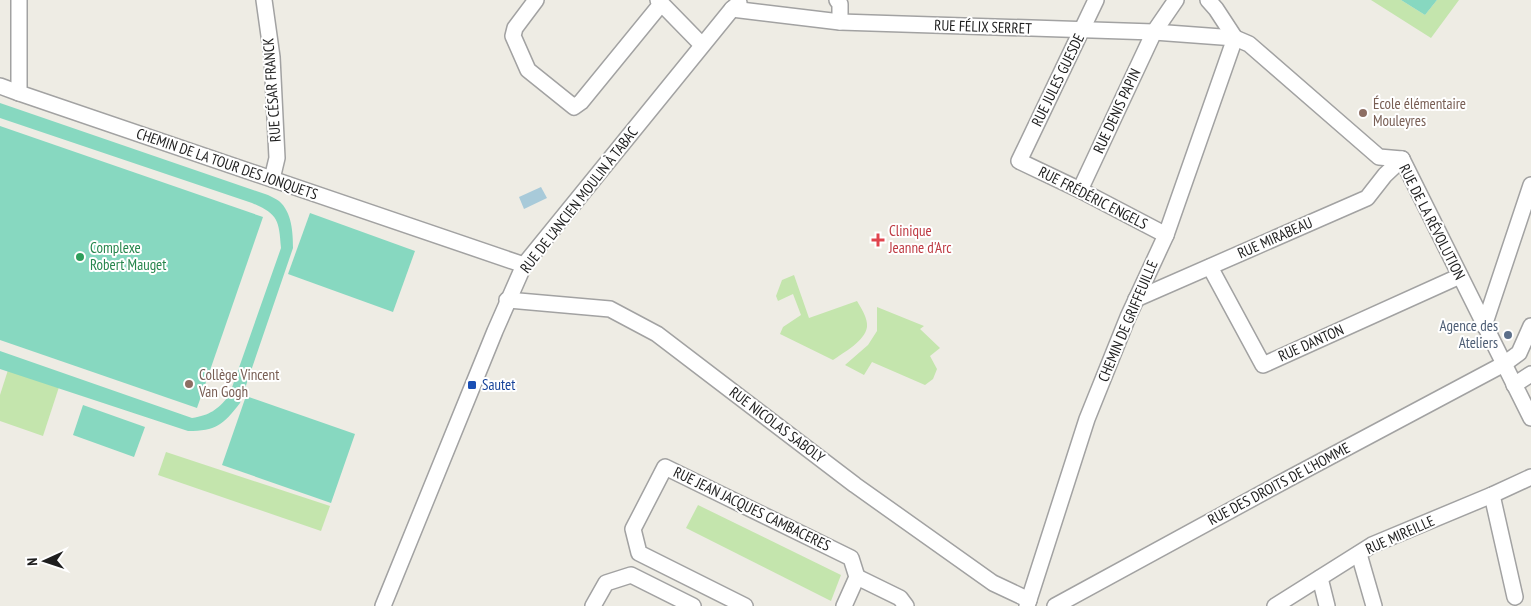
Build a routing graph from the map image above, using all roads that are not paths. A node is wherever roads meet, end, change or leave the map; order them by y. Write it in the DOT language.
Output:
graph roads {
  1 [pos="19,0"];
  2 [pos="264,0"];
  3 [pos="536,0"];
  4 [pos="837,0"];
  5 [pos="1096,0"];
  6 [pos="1176,0"];
  7 [pos="659,2"];
  8 [pos="732,3"];
  9 [pos="1215,3"];
  10 [pos="840,22"];
  11 [pos="1082,30"];
  12 [pos="1154,32"];
  13 [pos="1235,38"];
  14 [pos="702,46"];
  15 [pos="0,86"];
  16 [pos="19,93"];
  17 [pos="1402,159"];
  18 [pos="1019,161"];
  19 [pos="272,179"];
  20 [pos="1531,185"];
  21 [pos="1080,190"];
  22 [pos="1166,235"];
  23 [pos="524,265"];
  24 [pos="1210,267"];
  25 [pos="1460,276"];
  26 [pos="1136,299"];
  27 [pos="507,300"];
  28 [pos="1484,326"];
  29 [pos="1531,326"];
  30 [pos="1504,364"];
  31 [pos="1531,374"];
  32 [pos="1514,385"];
  33 [pos="1531,418"];
  34 [pos="1531,477"];
  35 [pos="1492,496"];
  36 [pos="1359,554"];
  37 [pos="857,577"];
  38 [pos="1320,578"];
  39 [pos="1515,597"];
  40 [pos="1028,603"];
  41 [pos="382,606"];
  42 [pos="593,606"];
  43 [pos="693,606"];
  44 [pos="745,606"];
  45 [pos="844,606"];
  46 [pos="906,606"];
  47 [pos="1055,606"];
  48 [pos="1275,606"];
  49 [pos="1327,606"];
  50 [pos="1374,606"];
  1 -- 16 [label="street"];
  2 -- 19 [label="street, RUE CÉSAR FRANCK"];
  3 -- 7 [label="street"];
  4 -- 10 [label="street"];
  5 -- 11 [label="street, RUE JULES GUESDE"];
  6 -- 12 [label="street, RUE DENIS PAPIN"];
  7 -- 14 [label="street"];
  8 -- 10 [label="street, RUE FÉLIX SERRET"];
  8 -- 14 [label="street, RUE DE L'ANCIEN MOULIN À TABAC"];
  9 -- 13 [label="street"];
  10 -- 11 [label="street, RUE FÉLIX SERRET"];
  11 -- 12 [label="street, RUE FÉLIX SERRET"];
  11 -- 18 [label="street, RUE JULES GUESDE"];
  12 -- 13 [label="street, RUE FÉLIX SERRET"];
  12 -- 21 [label="street, RUE DENIS PAPIN"];
  13 -- 17 [label="street, RUE DE LA RÉVOLUTION"];
  13 -- 22 [label="street, CHEMIN DE GRIFFEUILLE"];
  14 -- 23 [label="street, RUE DE L'ANCIEN MOULIN À TABAC"];
  15 -- 16 [label="street, CHEMIN DE LA TOUR DES JONQUETS"];
  16 -- 19 [label="street, CHEMIN DE LA TOUR DES JONQUETS"];
  17 -- 24 [label="street, RUE MIRABEAU"];
  17 -- 25 [label="street, RUE DE LA RÉVOLUTION"];
  18 -- 21 [label="street, RUE FRÉDÉRIC ENGELS"];
  19 -- 23 [label="street, CHEMIN DE LA TOUR DES JONQUETS"];
  20 -- 28 [label="street"];
  21 -- 22 [label="street, RUE FRÉDÉRIC ENGELS"];
  22 -- 26 [label="street, CHEMIN DE GRIFFEUILLE"];
  23 -- 27 [label="street, RUE DE L'ANCIEN MOULIN À TABAC"];
  24 -- 25 [label="street, RUE DANTON"];
  24 -- 26 [label="street, RUE MIRABEAU"];
  25 -- 28 [label="street, RUE DE LA RÉVOLUTION"];
  26 -- 40 [label="street, CHEMIN DE GRIFFEUILLE"];
  27 -- 40 [label="street, RUE NICOLAS SABOLY"];
  27 -- 41 [label="street, RUE DE L'ANCIEN MOULIN À TABAC"];
  28 -- 30 [label="street, RUE DE LA RÉVOLUTION"];
  29 -- 30 [label="street, RUE DES DROITS DE L'HOMME"];
  30 -- 32 [label="street, RUE DE LA RÉVOLUTION"];
  30 -- 47 [label="street, RUE DES DROITS DE L'HOMME"];
  31 -- 32 [label="street"];
  32 -- 33 [label="street, RUE DE LA RÉVOLUTION"];
  34 -- 35 [label="street, RUE MIREILLE"];
  35 -- 36 [label="street, RUE MIREILLE"];
  35 -- 39 [label="street"];
  36 -- 38 [label="street, RUE MIREILLE"];
  36 -- 50 [label="street"];
  37 -- 44 [label="street, RUE JEAN JACQUES CAMBACERES"];
  37 -- 45 [label="street"];
  37 -- 46 [label="street"];
  38 -- 48 [label="street, RUE MIREILLE"];
  38 -- 49 [label="street"];
  42 -- 43 [label="street"];
}
